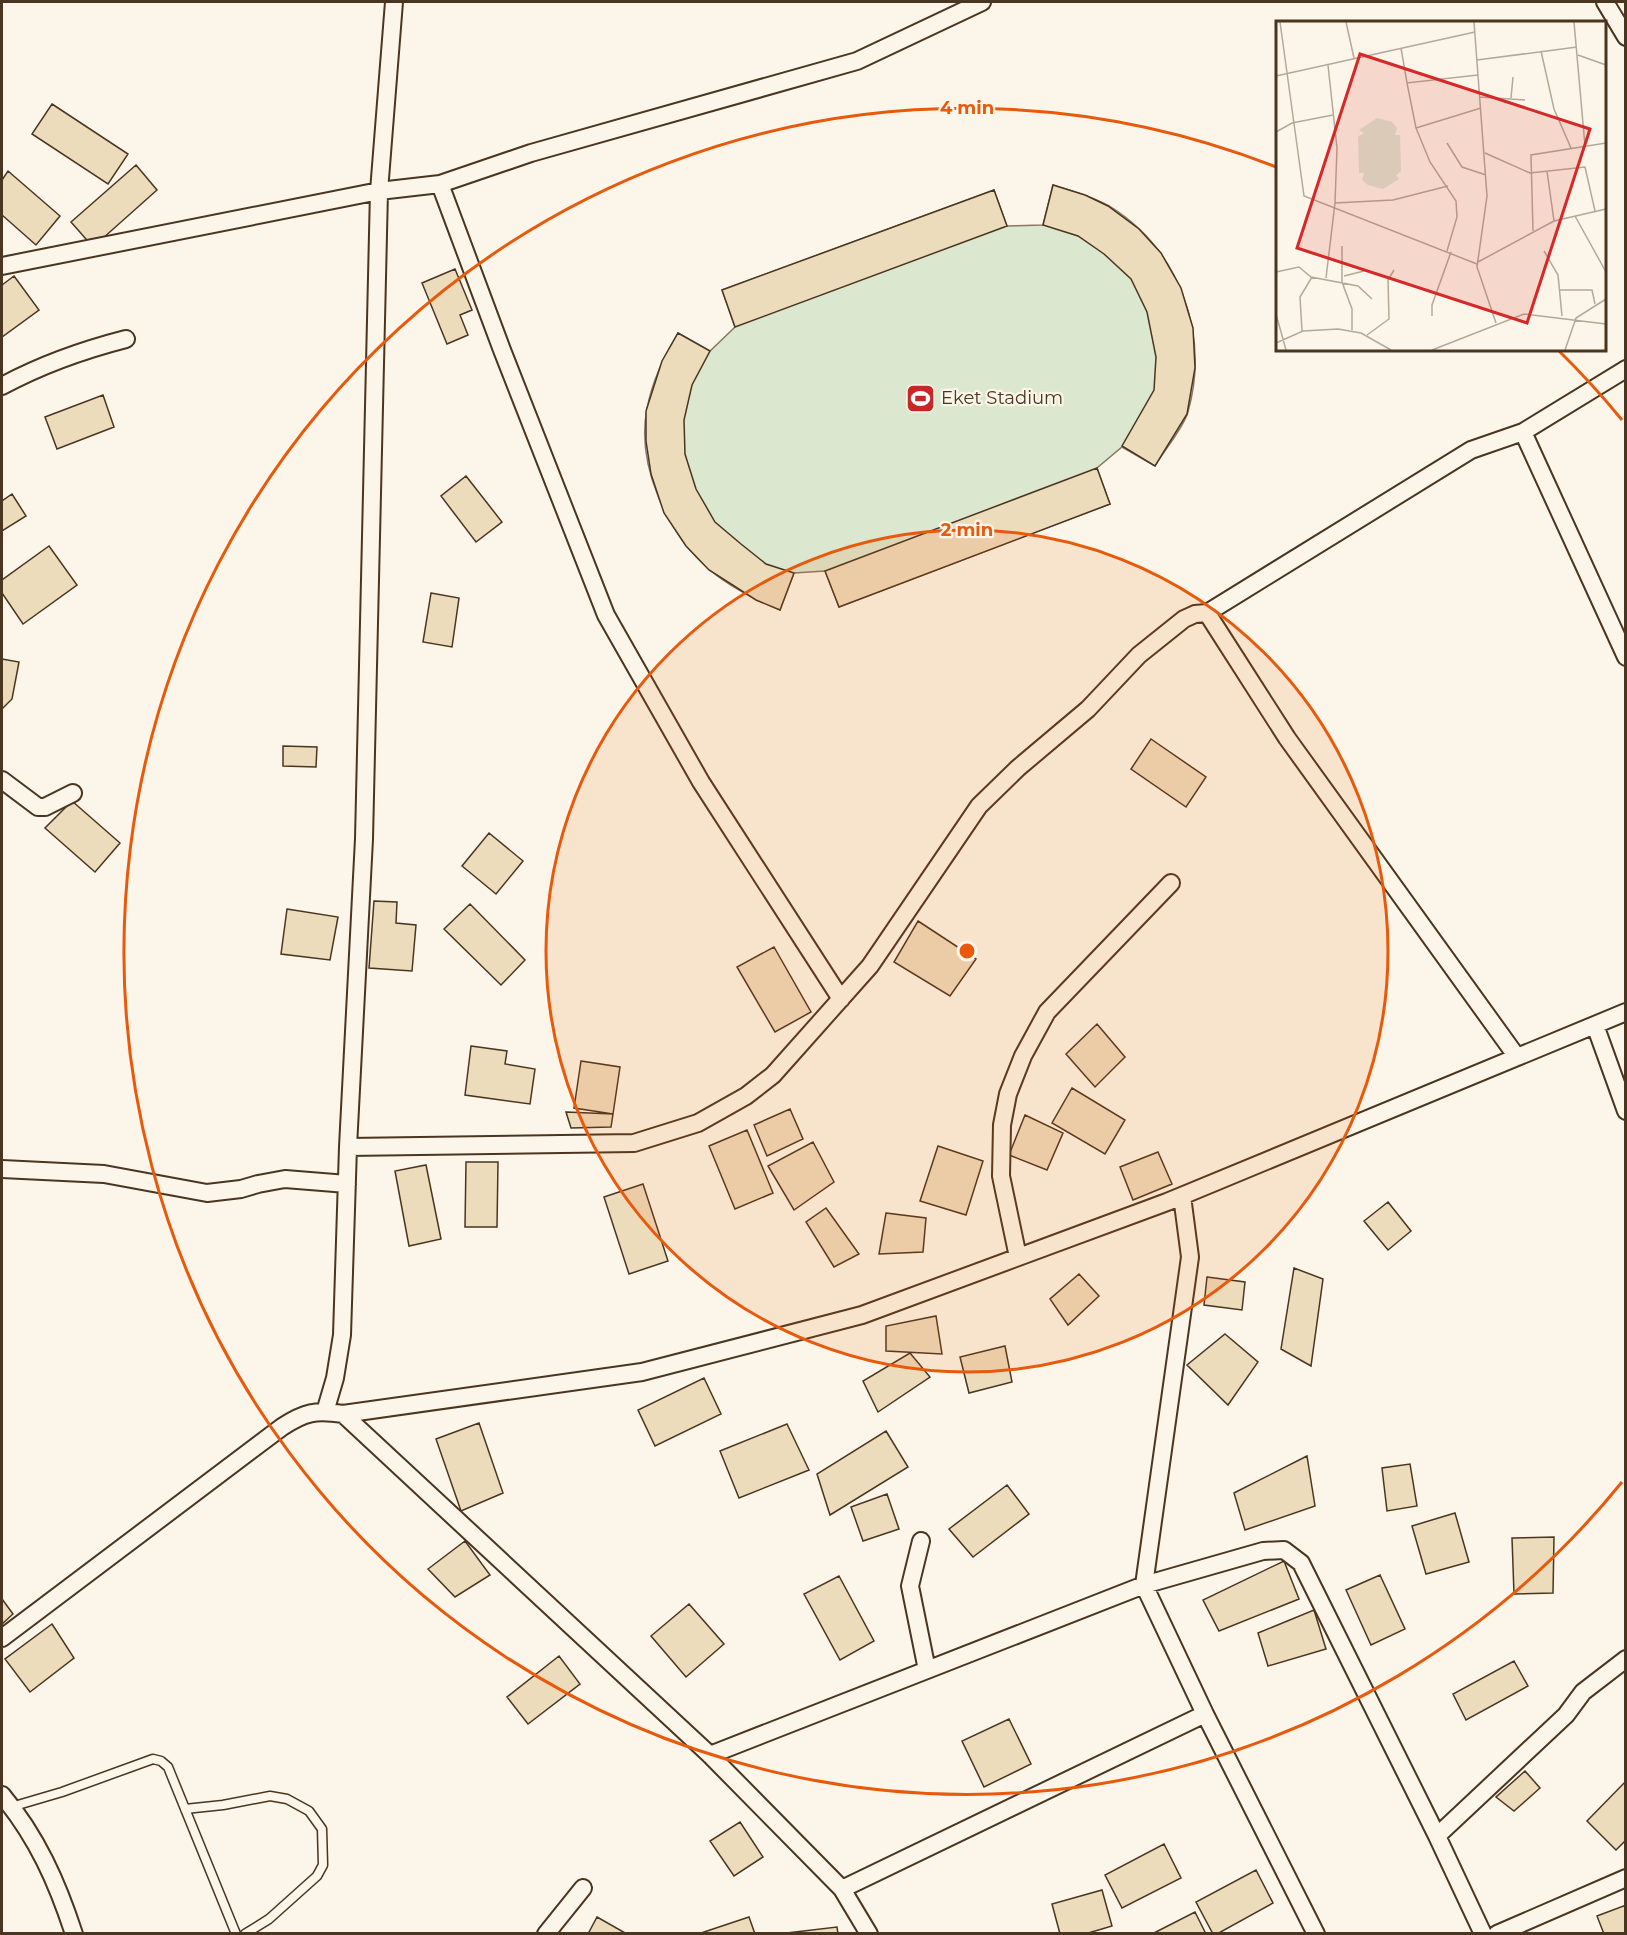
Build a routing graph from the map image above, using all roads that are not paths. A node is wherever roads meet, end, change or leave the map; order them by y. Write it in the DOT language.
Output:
graph roads {
  1 [pos="394,2"];
  2 [pos="982,2"];
  3 [pos="1605,2"];
  4 [pos="1626,37"];
  5 [pos="440,183"];
  6 [pos="379,191"];
  7 [pos="2,266"];
  8 [pos="126,339"];
  9 [pos="1626,369"];
  10 [pos="2,386"];
  11 [pos="1523,432"];
  12 [pos="1207,613"];
  13 [pos="1626,657"];
  14 [pos="2,780"];
  15 [pos="73,793"];
  16 [pos="1170,883"];
  17 [pos="841,999"];
  18 [pos="1626,1012"];
  19 [pos="1595,1025"];
  20 [pos="1517,1057"];
  21 [pos="1626,1111"];
  22 [pos="348,1147"];
  23 [pos="2,1169"];
  24 [pos="347,1184"];
  25 [pos="1182,1196"];
  26 [pos="1018,1257"];
  27 [pos="325,1412"];
  28 [pos="342,1414"];
  29 [pos="921,1541"];
  30 [pos="1144,1585"];
  31 [pos="2,1638"];
  32 [pos="1626,1659"];
  33 [pos="927,1670"];
  34 [pos="1204,1714"];
  35 [pos="710,1755"];
  36 [pos="6,1801"];
  37 [pos="185,1809"];
  38 [pos="1437,1836"];
  39 [pos="1626,1878"];
  40 [pos="583,1888"];
  41 [pos="842,1889"];
  42 [pos="74,1934"];
  43 [pos="236,1934"];
  44 [pos="245,1934"];
  45 [pos="546,1934"];
  46 [pos="869,1934"];
  47 [pos="1316,1934"];
  48 [pos="1483,1934"];
  49 [pos="1497,1934"];
  1 -- 6 [label="street"];
  2 -- 5 [label="street"];
  3 -- 4 [label="street"];
  5 -- 6 [label="street"];
  5 -- 17 [label="street"];
  6 -- 7 [label="street"];
  6 -- 22 [label="street"];
  8 -- 10 [label="street"];
  9 -- 11 [label="street"];
  11 -- 12 [label="street"];
  11 -- 13 [label="street"];
  12 -- 17 [label="street"];
  12 -- 20 [label="street"];
  14 -- 15 [label="street"];
  16 -- 26 [label="street"];
  17 -- 22 [label="street"];
  18 -- 19 [label="street"];
  19 -- 20 [label="street"];
  19 -- 21 [label="street"];
  20 -- 25 [label="street"];
  22 -- 24 [label="street"];
  23 -- 24 [label="street"];
  24 -- 27 [label="street"];
  25 -- 26 [label="street"];
  25 -- 30 [label="street"];
  26 -- 28 [label="street"];
  27 -- 28 [label="street"];
  27 -- 31 [label="street"];
  28 -- 35 [label="street"];
  29 -- 33 [label="street"];
  30 -- 33 [label="street"];
  30 -- 34 [label="street"];
  30 -- 38 [label="street"];
  32 -- 38 [label="street"];
  33 -- 35 [label="street"];
  34 -- 41 [label="street"];
  34 -- 47 [label="street"];
  35 -- 41 [label="street"];
  36 -- 37 [label="lane"];
  36 -- 42 [label="street"];
  37 -- 43 [label="lane"];
  37 -- 44 [label="lane"];
  38 -- 48 [label="street"];
  39 -- 49 [label="street"];
  40 -- 45 [label="street"];
  41 -- 46 [label="street"];
}
